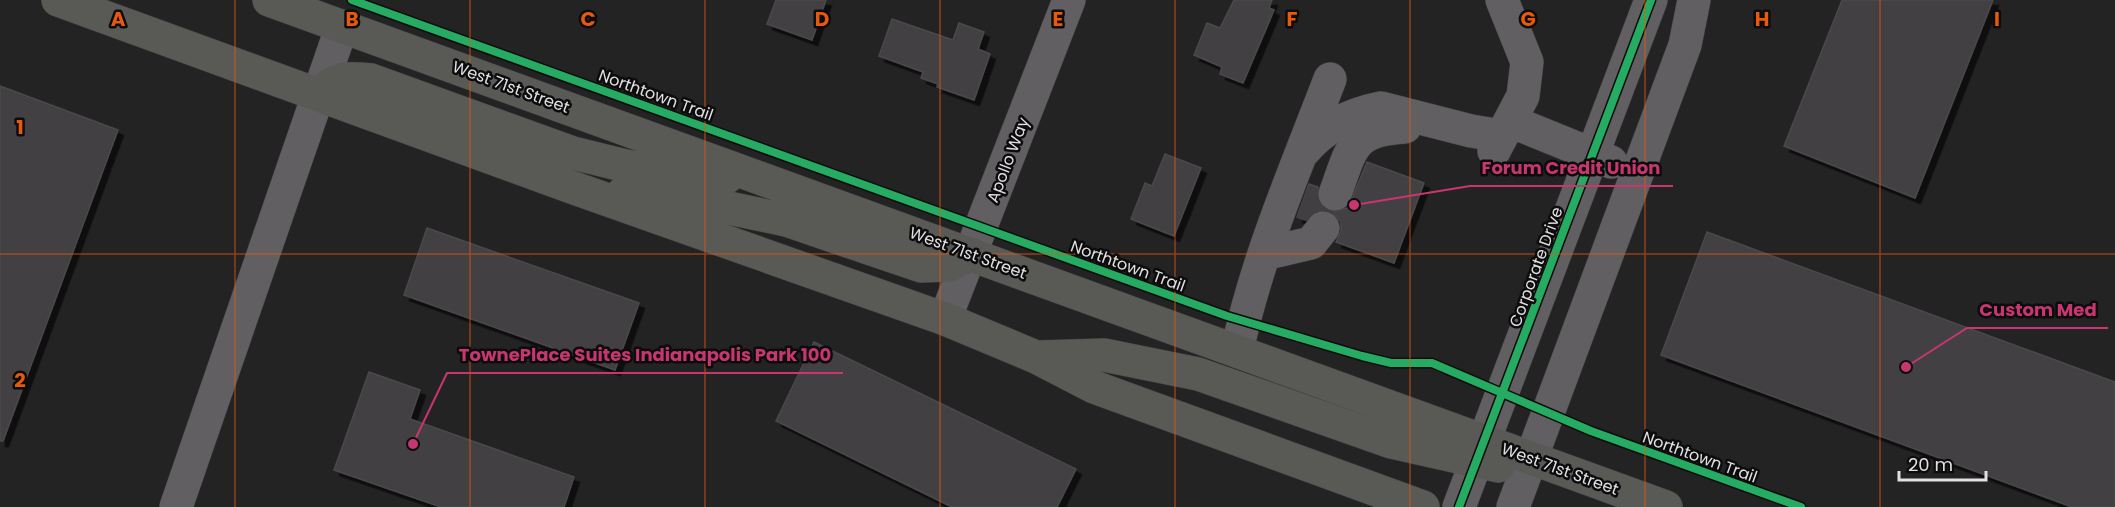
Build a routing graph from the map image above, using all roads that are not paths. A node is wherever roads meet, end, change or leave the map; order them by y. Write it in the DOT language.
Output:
graph roads {
  1 [pos="58,0"];
  2 [pos="269,0"];
  3 [pos="1069,0"];
  4 [pos="1502,0"];
  5 [pos="1651,0"];
  6 [pos="1694,0"];
  7 [pos="342,26"];
  8 [pos="1330,79"];
  9 [pos="318,94"];
  10 [pos="1352,117"];
  11 [pos="1434,122"];
  12 [pos="1502,136"];
  13 [pos="1302,152"];
  14 [pos="1591,154"];
  15 [pos="1636,172"];
  16 [pos="765,180"];
  17 [pos="574,188"];
  18 [pos="971,254"];
  19 [pos="945,319"];
  20 [pos="1237,351"];
  21 [pos="1036,357"];
  22 [pos="1481,451"];
  23 [pos="1531,458"];
  24 [pos="176,507"];
  25 [pos="1423,507"];
  26 [pos="1459,507"];
  27 [pos="1513,507"];
  28 [pos="1666,507"];
  1 -- 9 [label="main road"];
  2 -- 7 [label="main road, West 71st Street"];
  3 -- 18 [label="street, Apollo Way"];
  4 -- 12 [label="street"];
  5 -- 14 [label="street, Corporate Drive"];
  6 -- 15 [label="street"];
  7 -- 9 [label="street"];
  7 -- 16 [label="main road, West 71st Street"];
  8 -- 13 [label="street"];
  9 -- 16 [label="main road"];
  9 -- 17 [label="main road"];
  9 -- 24 [label="street"];
  10 -- 11 [label="street"];
  10 -- 11 [label="street"];
  10 -- 13 [label="street"];
  11 -- 12 [label="street"];
  12 -- 14 [label="street"];
  13 -- 20 [label="street"];
  14 -- 15 [label="street"];
  14 -- 22 [label="street, Corporate Drive"];
  15 -- 23 [label="street"];
  16 -- 18 [label="main road, West 71st Street"];
  17 -- 18 [label="main road"];
  17 -- 19 [label="main road"];
  18 -- 19 [label="street, Apollo Way"];
  18 -- 20 [label="main road, West 71st Street"];
  19 -- 21 [label="main road"];
  20 -- 22 [label="main road, West 71st Street"];
  21 -- 22 [label="main road"];
  21 -- 25 [label="main road"];
  22 -- 23 [label="main road, West 71st Street"];
  22 -- 26 [label="street, Corporate Drive"];
  23 -- 27 [label="street"];
  23 -- 28 [label="main road, West 71st Street"];
}
